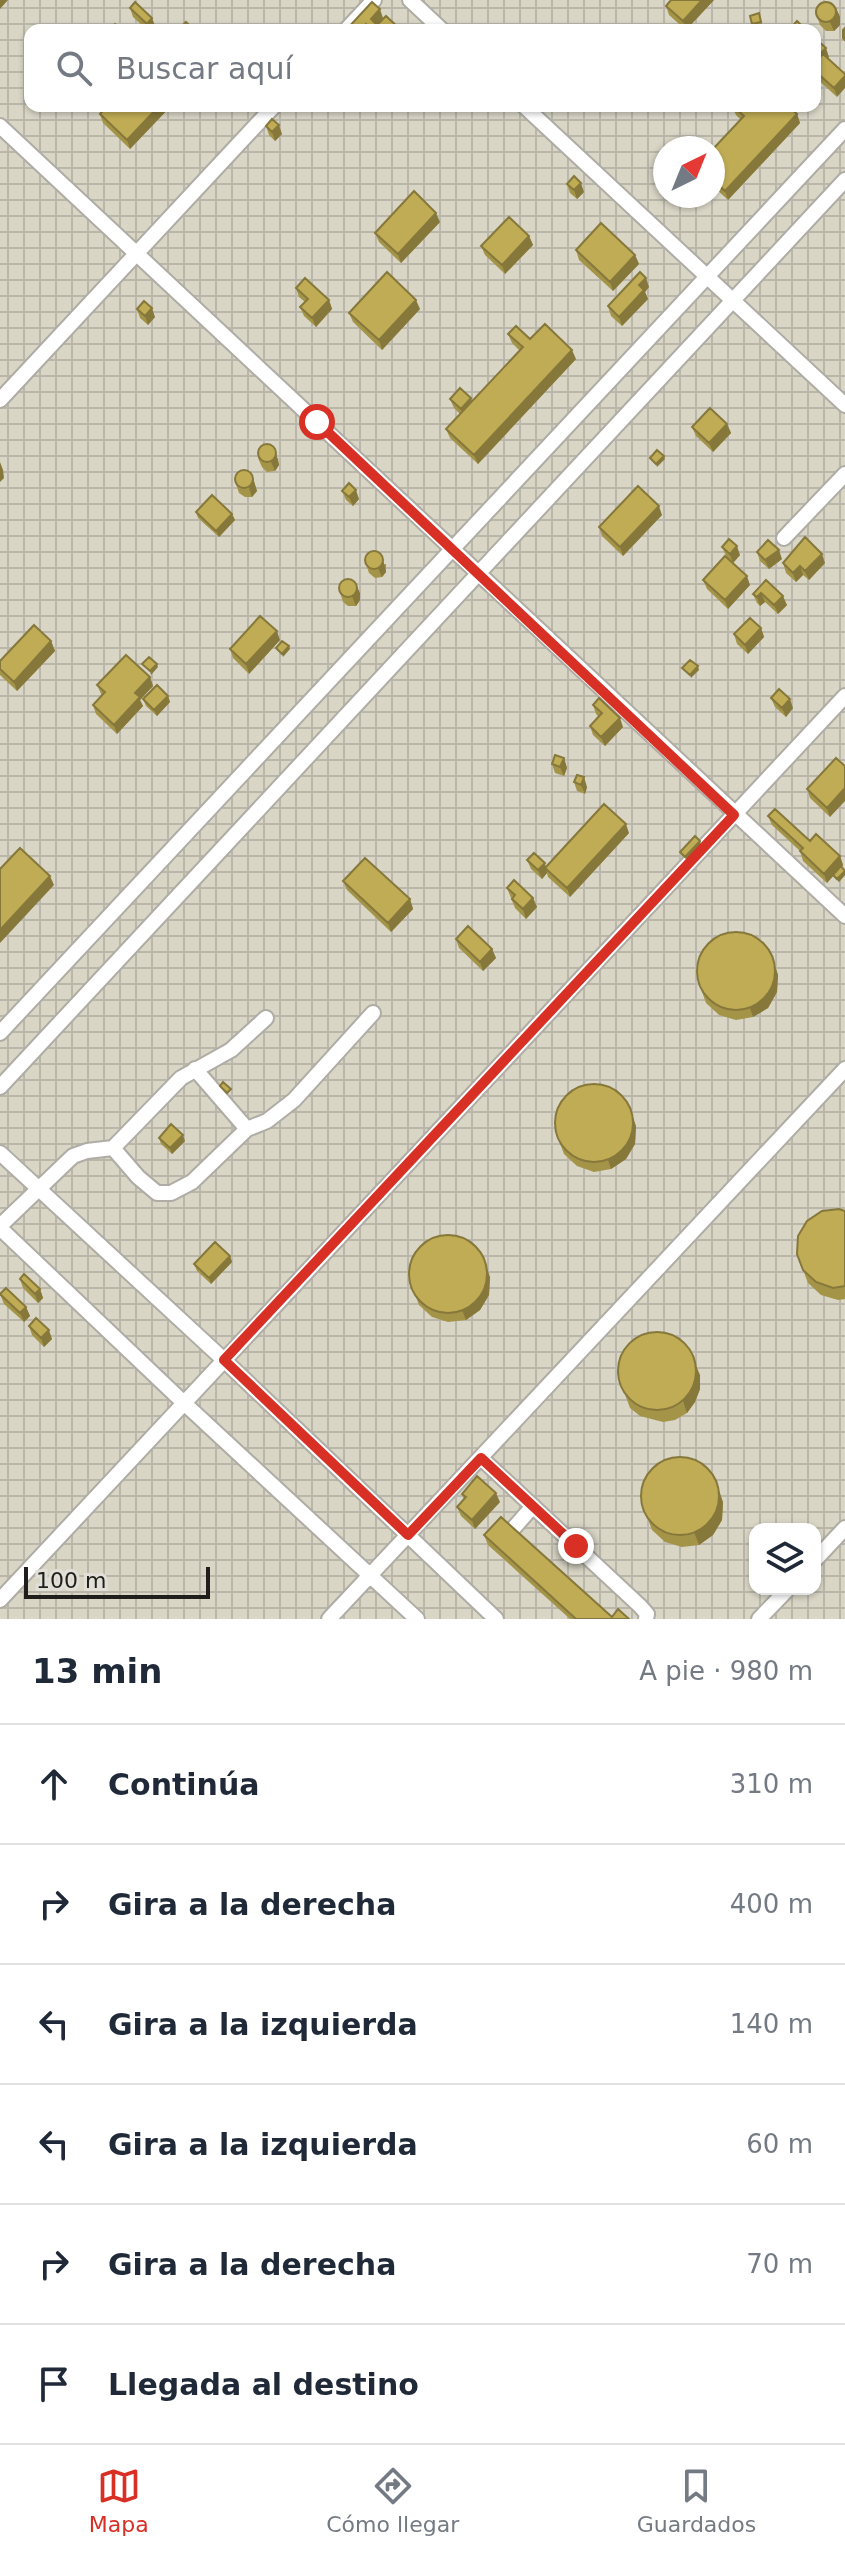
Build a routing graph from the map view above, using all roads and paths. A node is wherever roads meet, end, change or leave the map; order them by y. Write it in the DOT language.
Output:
graph roads {
  1 [pos="374,0"];
  2 [pos="410,0"];
  3 [pos="352,24"];
  4 [pos="436,24"];
  5 [pos="268,112"];
  6 [pos="530,112"];
  7 [pos="0,126"];
  8 [pos="845,129"];
  9 [pos="845,180"];
  10 [pos="137,254"];
  11 [pos="708,276"];
  12 [pos="733,300"];
  13 [pos="0,400"];
  14 [pos="845,405"];
  15 [pos="845,474"];
  16 [pos="784,538"];
  17 [pos="452,549"];
  18 [pos="478,573"];
  19 [pos="845,696"];
  20 [pos="734,815"];
  21 [pos="845,916"];
  22 [pos="373,1013"];
  23 [pos="266,1018"];
  24 [pos="0,1033"];
  25 [pos="195,1069"];
  26 [pos="845,1069"];
  27 [pos="0,1087"];
  28 [pos="247,1129"];
  29 [pos="113,1148"];
  30 [pos="0,1153"];
  31 [pos="39,1189"];
  32 [pos="0,1227"];
  33 [pos="224,1360"];
  34 [pos="184,1403"];
  35 [pos="481,1458"];
  36 [pos="533,1506"];
  37 [pos="845,1528"];
  38 [pos="512,1530"];
  39 [pos="408,1535"];
  40 [pos="821,1554"];
  41 [pos="370,1575"];
  42 [pos="782,1595"];
  43 [pos="0,1600"];
  44 [pos="329,1619"];
  45 [pos="417,1619"];
  46 [pos="496,1619"];
  47 [pos="646,1619"];
  48 [pos="759,1619"];
  1 -- 3 [label="lane"];
  2 -- 4 [label="lane"];
  5 -- 10 [label="lane"];
  6 -- 11 [label="lane"];
  7 -- 10 [label="lane"];
  8 -- 11 [label="lane"];
  9 -- 12 [label="lane"];
  10 -- 13 [label="lane"];
  10 -- 17 [label="lane"];
  11 -- 12 [label="lane"];
  11 -- 17 [label="lane"];
  12 -- 14 [label="lane"];
  12 -- 18 [label="lane"];
  15 -- 16 [label="lane"];
  17 -- 18 [label="lane"];
  17 -- 24 [label="lane"];
  18 -- 20 [label="lane"];
  18 -- 27 [label="lane"];
  19 -- 20 [label="lane"];
  20 -- 21 [label="lane"];
  20 -- 33 [label="lane"];
  22 -- 28 [label="lane"];
  23 -- 25 [label="lane"];
  25 -- 28 [label="lane"];
  25 -- 29 [label="lane"];
  26 -- 35 [label="lane"];
  28 -- 29 [label="lane"];
  29 -- 31 [label="lane"];
  30 -- 31 [label="lane"];
  31 -- 32 [label="lane"];
  31 -- 33 [label="lane"];
  32 -- 34 [label="lane"];
  33 -- 34 [label="lane"];
  33 -- 39 [label="lane"];
  34 -- 41 [label="lane"];
  34 -- 43 [label="lane"];
  35 -- 36 [label="lane"];
  35 -- 39 [label="lane"];
  36 -- 38 [label="lane"];
  36 -- 47 [label="lane"];
  37 -- 40 [label="lane"];
  39 -- 41 [label="lane"];
  39 -- 46 [label="lane"];
  41 -- 44 [label="lane"];
  41 -- 45 [label="lane"];
  42 -- 48 [label="lane"];
}
